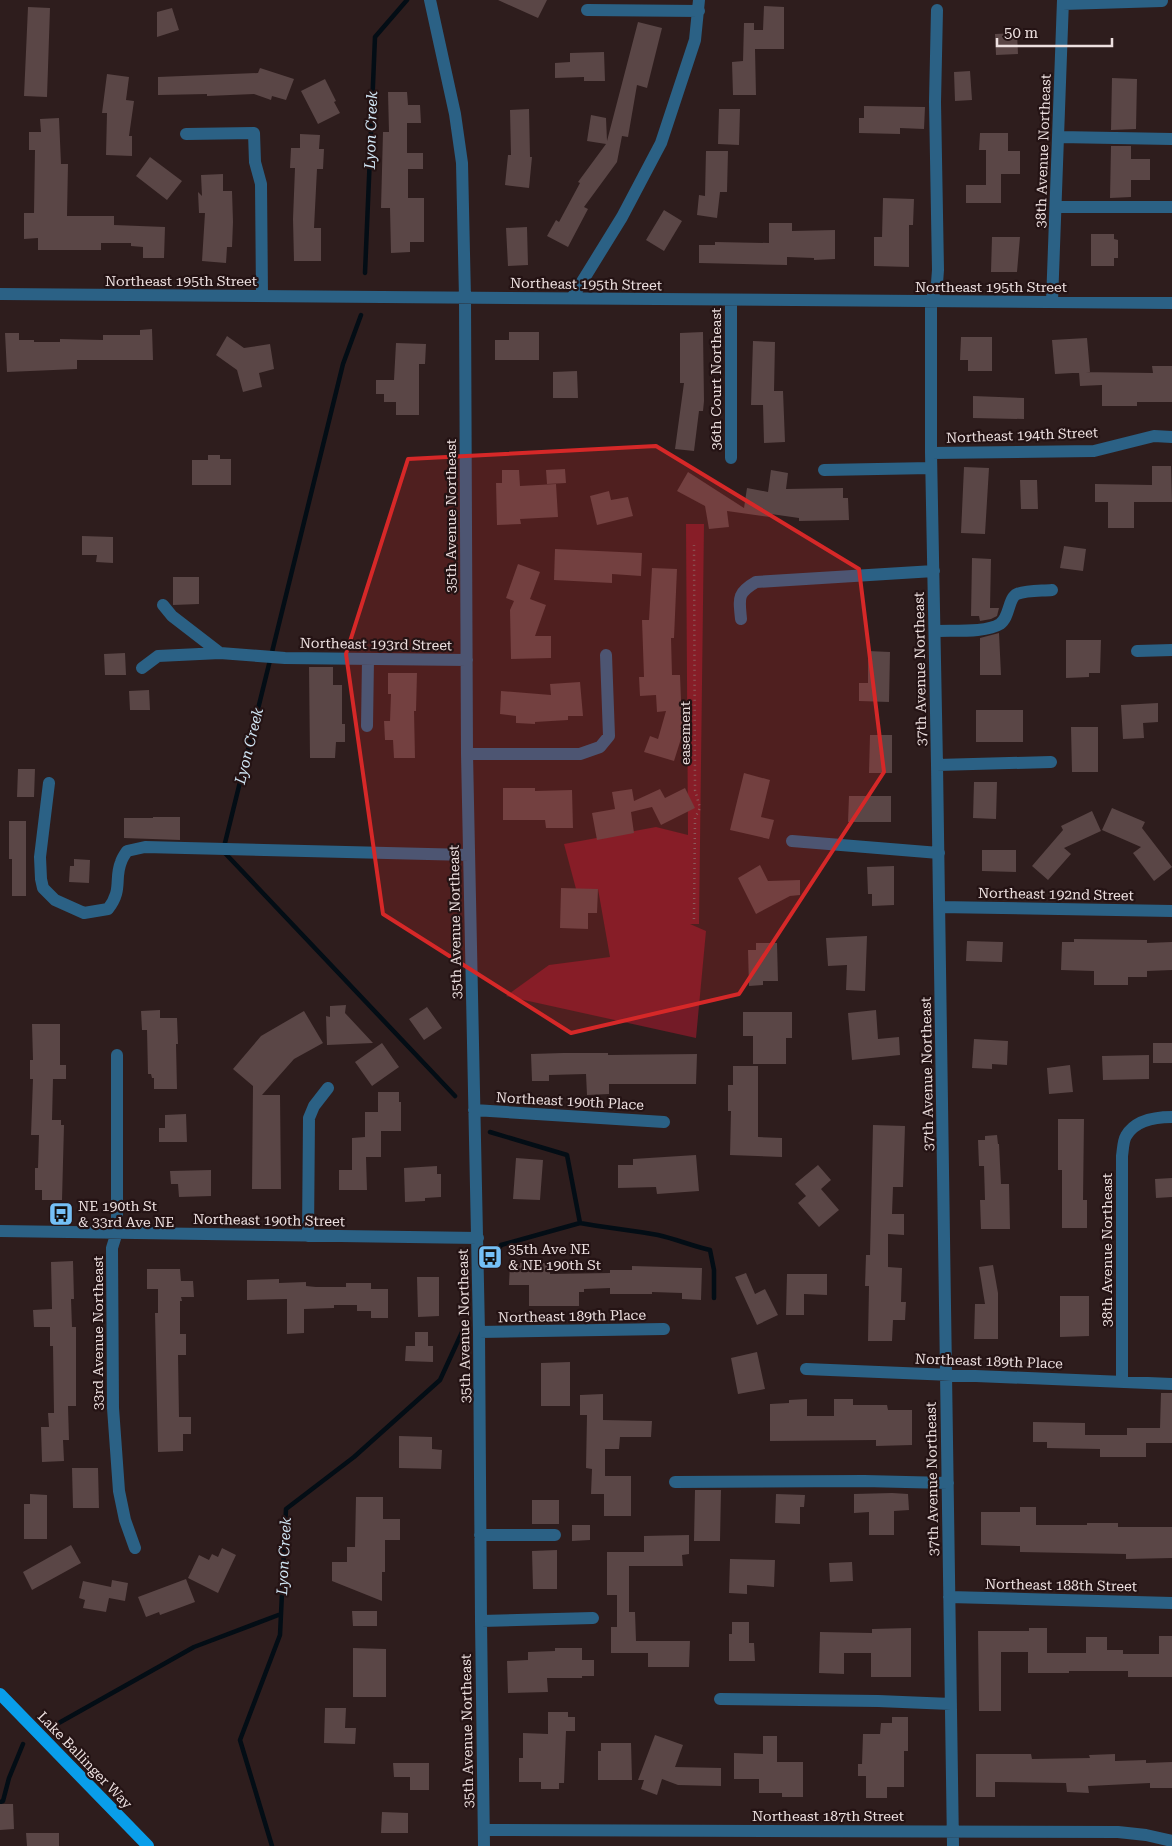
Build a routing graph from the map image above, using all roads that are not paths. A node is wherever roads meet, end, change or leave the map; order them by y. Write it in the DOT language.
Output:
graph roads {
  1 [pos="430,0"];
  2 [pos="1162,1"];
  3 [pos="1063,2"];
  4 [pos="699,5"];
  5 [pos="587,10"];
  6 [pos="937,10"];
  7 [pos="186,134"];
  8 [pos="1058,138"];
  9 [pos="1172,139"];
  10 [pos="1056,207"];
  11 [pos="1172,207"];
  12 [pos="0,294"];
  13 [pos="262,296"];
  14 [pos="465,298"];
  15 [pos="572,298"];
  16 [pos="731,301"];
  17 [pos="931,302"];
  18 [pos="1052,302"];
  19 [pos="1172,303"];
  20 [pos="1172,437"];
  21 [pos="931,453"];
  22 [pos="731,458"];
  23 [pos="932,468"];
  24 [pos="824,470"];
  25 [pos="934,571"];
  26 [pos="1052,590"];
  27 [pos="163,605"];
  28 [pos="741,619"];
  29 [pos="935,631"];
  30 [pos="1172,650"];
  31 [pos="1137,652"];
  32 [pos="220,653"];
  33 [pos="606,655"];
  34 [pos="368,659"];
  35 [pos="467,660"];
  36 [pos="142,668"];
  37 [pos="367,726"];
  38 [pos="467,754"];
  39 [pos="1051,762"];
  40 [pos="937,766"];
  41 [pos="49,783"];
  42 [pos="792,841"];
  43 [pos="938,852"];
  44 [pos="469,855"];
  45 [pos="939,907"];
  46 [pos="1172,911"];
  47 [pos="117,1055"];
  48 [pos="328,1088"];
  49 [pos="474,1110"];
  50 [pos="1172,1117"];
  51 [pos="664,1122"];
  52 [pos="0,1231"];
  53 [pos="117,1232"];
  54 [pos="308,1236"];
  55 [pos="478,1238"];
  56 [pos="664,1329"];
  57 [pos="480,1332"];
  58 [pos="806,1369"];
  59 [pos="946,1374"];
  60 [pos="1122,1382"];
  61 [pos="1172,1384"];
  62 [pos="675,1482"];
  63 [pos="948,1483"];
  64 [pos="480,1535"];
  65 [pos="556,1536"];
  66 [pos="135,1548"];
  67 [pos="949,1597"];
  68 [pos="1172,1603"];
  69 [pos="592,1618"];
  70 [pos="481,1621"];
  71 [pos="0,1694"];
  72 [pos="720,1699"];
  73 [pos="951,1704"];
  74 [pos="484,1830"];
  75 [pos="953,1832"];
  76 [pos="1172,1841"];
  77 [pos="148,1846"];
  78 [pos="484,1846"];
  79 [pos="953,1846"];
  1 -- 14 [label="street, 35th Avenue Northeast"];
  2 -- 3 [label="street"];
  3 -- 8 [label="street, 38th Avenue Northeast"];
  4 -- 5 [label="street"];
  4 -- 15 [label="street"];
  6 -- 17 [label="street, 37th Avenue Northeast"];
  7 -- 13 [label="street"];
  8 -- 9 [label="street"];
  8 -- 10 [label="street, 38th Avenue Northeast"];
  10 -- 11 [label="street"];
  10 -- 18 [label="street, 38th Avenue Northeast"];
  12 -- 13 [label="street, Northeast 195th Street"];
  13 -- 14 [label="street, Northeast 195th Street"];
  14 -- 15 [label="street, Northeast 195th Street"];
  14 -- 35 [label="street, 35th Avenue Northeast"];
  15 -- 16 [label="street, Northeast 195th Street"];
  16 -- 17 [label="street, Northeast 195th Street"];
  16 -- 22 [label="street, 36th Court Northeast"];
  17 -- 18 [label="street, Northeast 195th Street"];
  17 -- 21 [label="street, 37th Avenue Northeast"];
  18 -- 19 [label="street, Northeast 195th Street"];
  20 -- 21 [label="street, Northeast 194th Street"];
  21 -- 23 [label="street, 37th Avenue Northeast"];
  23 -- 24 [label="street"];
  23 -- 25 [label="street, 37th Avenue Northeast"];
  25 -- 28 [label="street"];
  25 -- 29 [label="street, 37th Avenue Northeast"];
  26 -- 29 [label="street"];
  27 -- 32 [label="street"];
  29 -- 40 [label="street, 37th Avenue Northeast"];
  30 -- 31 [label="street"];
  32 -- 34 [label="street, Northeast 193rd Street"];
  32 -- 36 [label="street, Northeast 193rd Street"];
  33 -- 38 [label="street"];
  34 -- 35 [label="street, Northeast 193rd Street"];
  34 -- 37 [label="street"];
  35 -- 38 [label="street, 35th Avenue Northeast"];
  38 -- 44 [label="street, 35th Avenue Northeast"];
  39 -- 40 [label="street"];
  40 -- 43 [label="street, 37th Avenue Northeast"];
  41 -- 44 [label="street"];
  42 -- 43 [label="street"];
  43 -- 45 [label="street, 37th Avenue Northeast"];
  44 -- 49 [label="street, 35th Avenue Northeast"];
  45 -- 46 [label="street, Northeast 192nd Street"];
  45 -- 59 [label="street, 37th Avenue Northeast"];
  47 -- 53 [label="street, 33rd Avenue Northeast"];
  48 -- 54 [label="street"];
  49 -- 51 [label="street, Northeast 190th Place"];
  49 -- 55 [label="street, 35th Avenue Northeast"];
  50 -- 60 [label="street, 38th Avenue Northeast"];
  52 -- 53 [label="street, Northeast 190th Street"];
  53 -- 54 [label="street, Northeast 190th Street"];
  53 -- 66 [label="street, 33rd Avenue Northeast"];
  54 -- 55 [label="street, Northeast 190th Street"];
  55 -- 57 [label="street, 35th Avenue Northeast"];
  56 -- 57 [label="street, Northeast 189th Place"];
  57 -- 64 [label="street, 35th Avenue Northeast"];
  58 -- 59 [label="street, Northeast 189th Place"];
  59 -- 60 [label="street, Northeast 189th Place"];
  59 -- 63 [label="street, 37th Avenue Northeast"];
  60 -- 61 [label="street, Northeast 189th Place"];
  62 -- 63 [label="street"];
  63 -- 67 [label="street, 37th Avenue Northeast"];
  64 -- 65 [label="street"];
  64 -- 70 [label="street, 35th Avenue Northeast"];
  67 -- 68 [label="street, Northeast 188th Street"];
  67 -- 73 [label="street, 37th Avenue Northeast"];
  69 -- 70 [label="street"];
  70 -- 74 [label="street, 35th Avenue Northeast"];
  71 -- 77 [label="main road, Lake Ballinger Way"];
  72 -- 73 [label="street"];
  73 -- 75 [label="street, 37th Avenue Northeast"];
  74 -- 75 [label="street, Northeast 187th Street"];
  74 -- 78 [label="street, 35th Avenue Northeast"];
  75 -- 76 [label="street, Northeast 187th Street"];
  75 -- 79 [label="street, 37th Avenue Northeast"];
}
